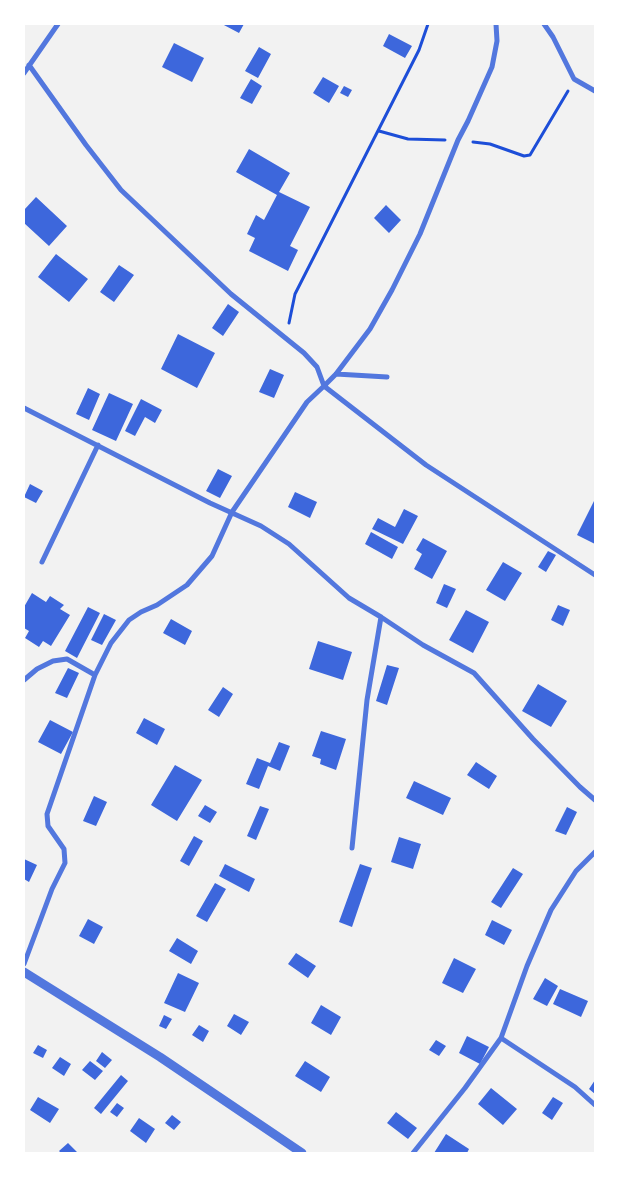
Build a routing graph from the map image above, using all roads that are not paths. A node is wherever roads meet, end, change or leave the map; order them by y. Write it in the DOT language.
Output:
graph roads {
  1 [pos="58,24"];
  2 [pos="496,24"];
  3 [pos="544,24"];
  4 [pos="29,65"];
  5 [pos="24,73"];
  6 [pos="595,91"];
  7 [pos="336,374"];
  8 [pos="387,377"];
  9 [pos="324,386"];
  10 [pos="24,408"];
  11 [pos="98,445"];
  12 [pos="232,512"];
  13 [pos="42,562"];
  14 [pos="595,574"];
  15 [pos="381,617"];
  16 [pos="95,675"];
  17 [pos="24,680"];
  18 [pos="595,800"];
  19 [pos="352,848"];
  20 [pos="595,852"];
  21 [pos="24,964"];
  22 [pos="24,972"];
  23 [pos="501,1038"];
  24 [pos="595,1105"];
  25 [pos="302,1153"];
  26 [pos="413,1153"];
  1 -- 4 [label="street"];
  2 -- 7 [label="street"];
  3 -- 6 [label="street"];
  4 -- 5 [label="street"];
  4 -- 9 [label="street"];
  7 -- 8 [label="street"];
  7 -- 9 [label="street"];
  9 -- 12 [label="street"];
  9 -- 14 [label="street"];
  10 -- 11 [label="street"];
  11 -- 12 [label="street"];
  11 -- 13 [label="street"];
  12 -- 15 [label="street"];
  12 -- 16 [label="street"];
  15 -- 18 [label="street"];
  15 -- 19 [label="street"];
  16 -- 17 [label="street"];
  16 -- 21 [label="street"];
  20 -- 23 [label="street"];
  22 -- 25 [label="street"];
  23 -- 24 [label="street"];
  23 -- 26 [label="street"];
}
